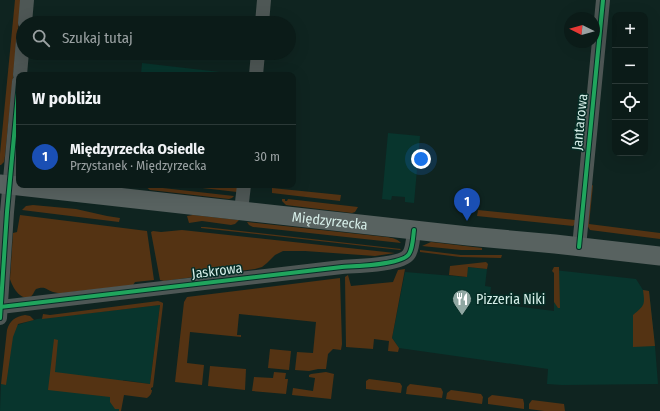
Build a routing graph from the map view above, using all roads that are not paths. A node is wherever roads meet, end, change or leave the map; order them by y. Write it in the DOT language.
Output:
graph roads {
  1 [pos="27,0"];
  2 [pos="264,0"];
  3 [pos="604,0"];
  4 [pos="26,16"];
  5 [pos="263,16"];
  6 [pos="21,60"];
  7 [pos="257,60"];
  8 [pos="20,72"];
  9 [pos="256,72"];
  10 [pos="16,104"];
  11 [pos="5,184"];
  12 [pos="16,185"];
  13 [pos="40,188"];
  14 [pos="244,188"];
  15 [pos="241,211"];
  16 [pos="414,230"];
  17 [pos="579,247"];
  18 [pos="660,256"];
  19 [pos="0,311"];
  1 -- 4 [label="street"];
  2 -- 5 [label="street"];
  3 -- 17 [label="street, Jantarowa"];
  6 -- 8 [label="street"];
  7 -- 9 [label="street"];
  10 -- 11 [label="street"];
  11 -- 12 [label="main road, Międzyrzecka"];
  11 -- 19 [label="street"];
  13 -- 15 [label="main road, Międzyrzecka"];
  14 -- 15 [label="street"];
  15 -- 16 [label="main road, Międzyrzecka"];
  16 -- 17 [label="main road, Międzyrzecka"];
  16 -- 19 [label="street, Jaskrowa"];
  17 -- 18 [label="main road, Międzyrzecka"];
}
